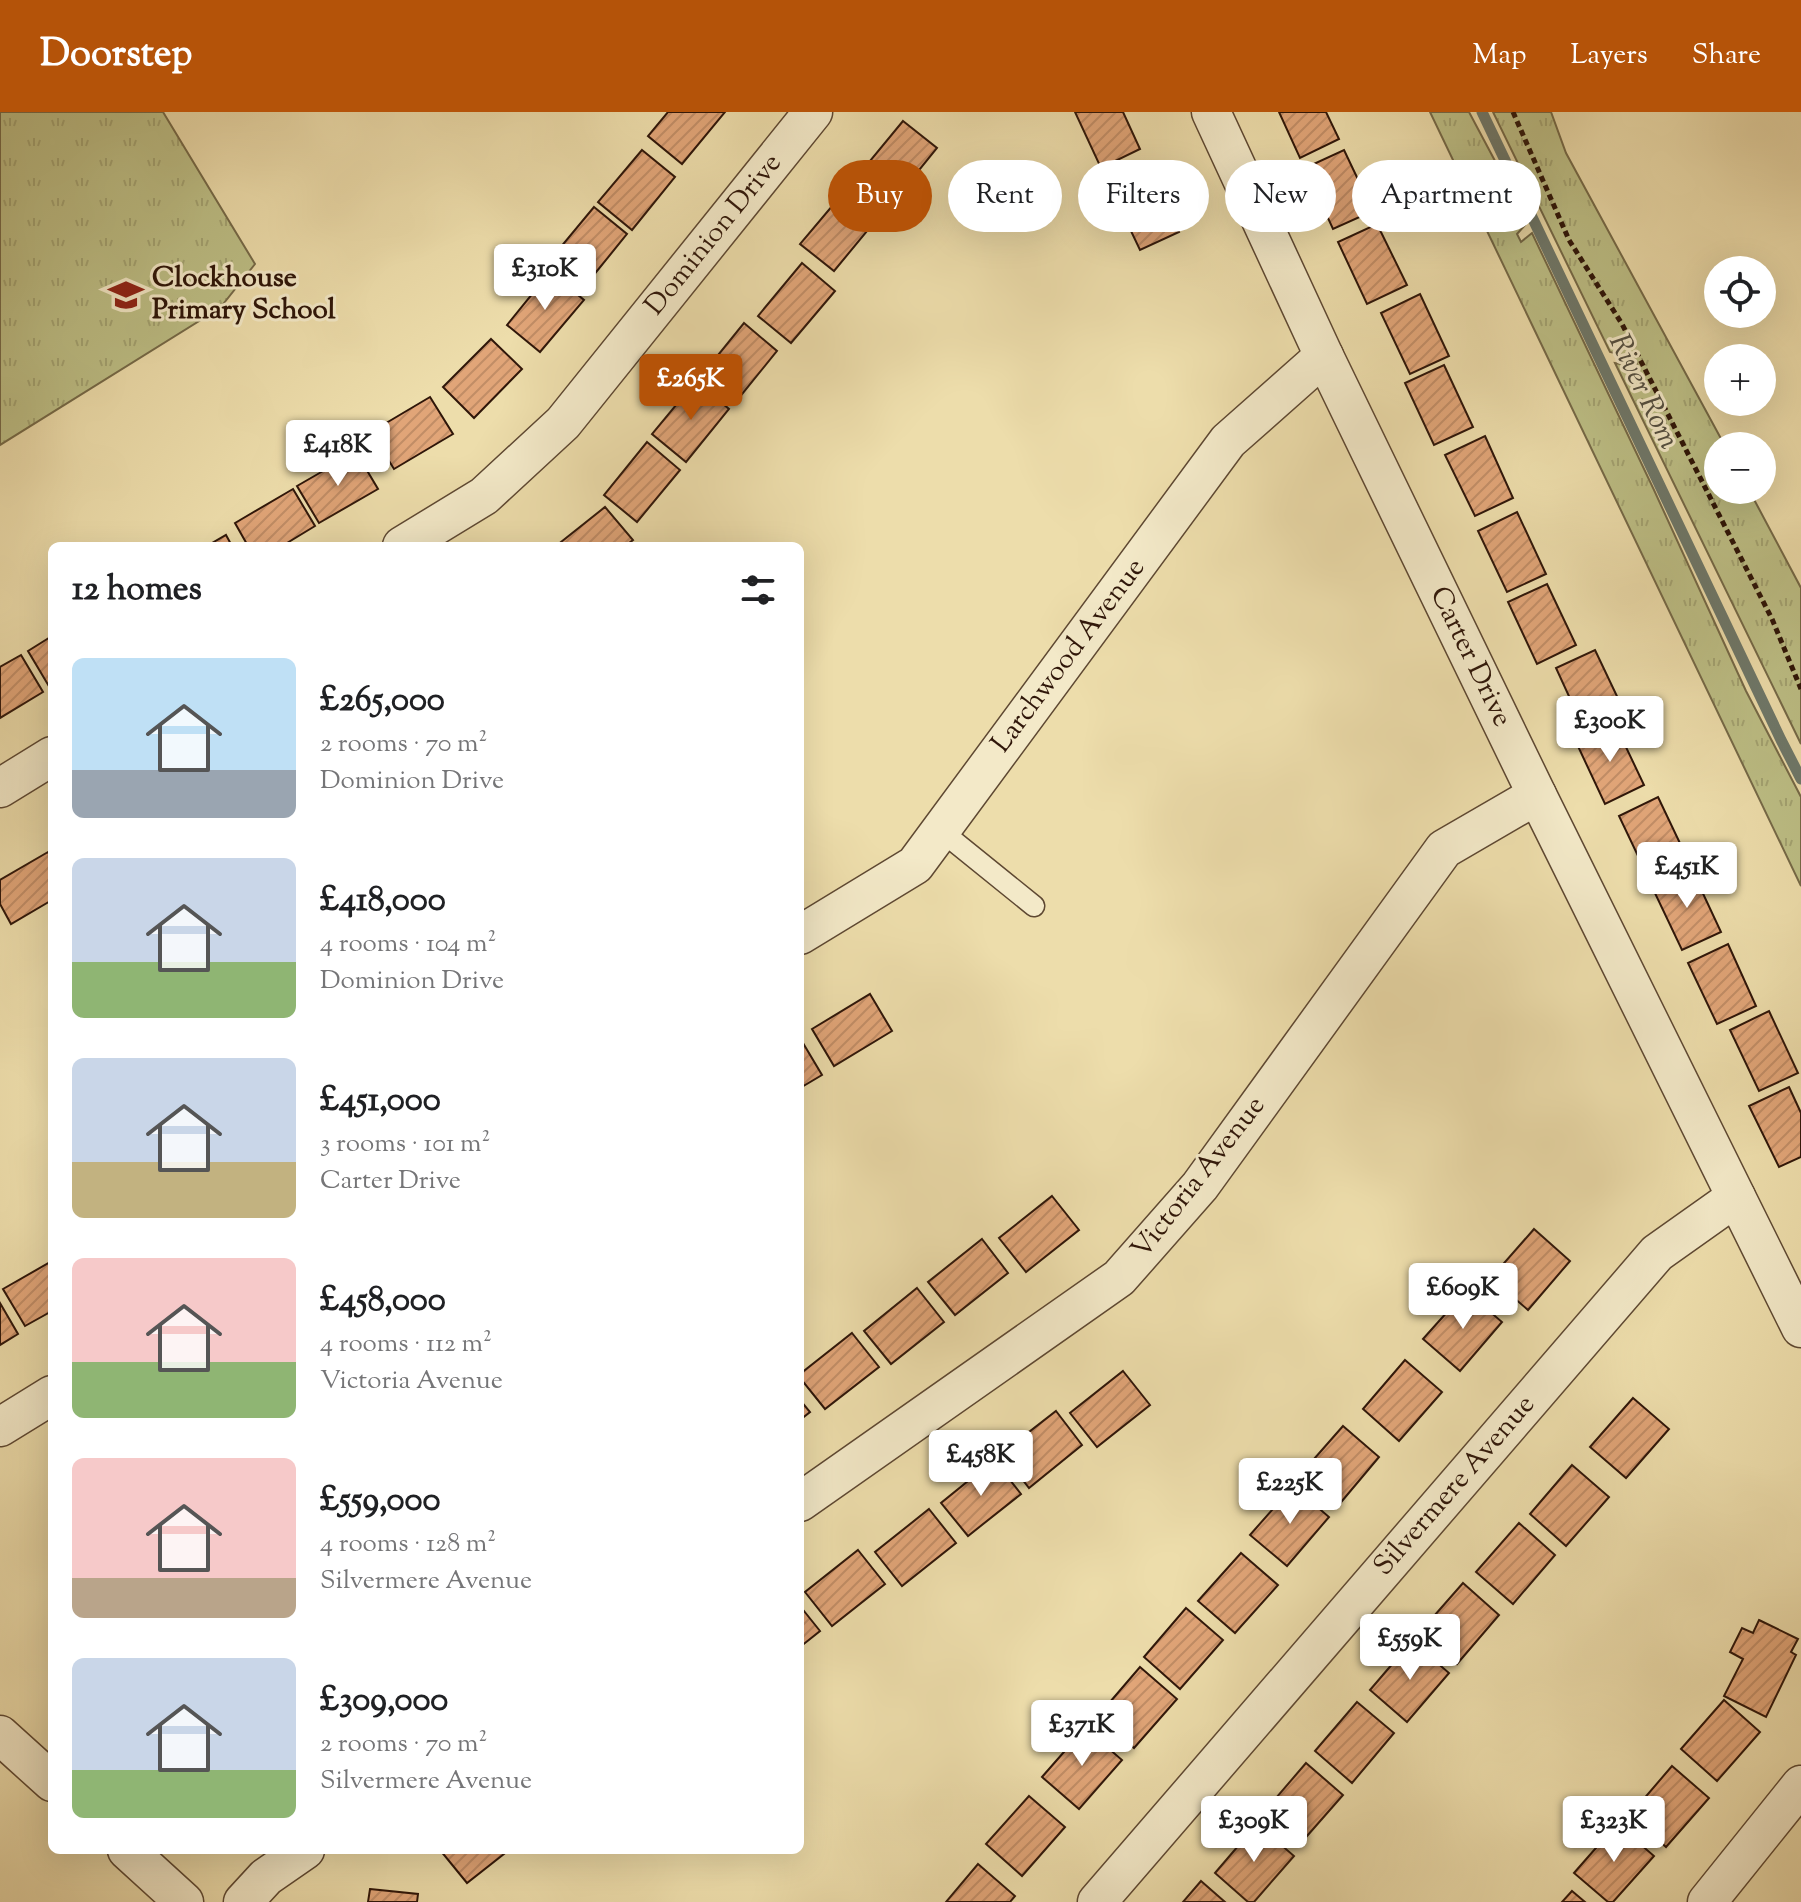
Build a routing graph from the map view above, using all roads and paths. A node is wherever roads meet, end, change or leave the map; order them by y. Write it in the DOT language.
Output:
graph roads {
  1 [pos="813,112"];
  2 [pos="1211,112"];
  3 [pos="1513,112"];
  4 [pos="1324,356"];
  5 [pos="409,542"];
  6 [pos="1801,689"];
  7 [pos="48,758"];
  8 [pos="0,788"];
  9 [pos="1537,795"];
  10 [pos="940,830"];
  11 [pos="1034,906"];
  12 [pos="804,933"];
  13 [pos="1736,1197"];
  14 [pos="1801,1328"];
  15 [pos="48,1397"];
  16 [pos="0,1427"];
  17 [pos="804,1499"];
  18 [pos="0,1735"];
  19 [pos="48,1778"];
  20 [pos="1801,1785"];
  21 [pos="131,1854"];
  22 [pos="299,1854"];
  23 [pos="184,1902"];
  24 [pos="243,1902"];
  25 [pos="1097,1902"];
  26 [pos="1707,1902"];
  1 -- 5 [label="street, Dominion Drive"];
  2 -- 4 [label="street, Carter Drive"];
  3 -- 6 [label="path"];
  4 -- 9 [label="street, Carter Drive"];
  4 -- 10 [label="street, Larchwood Avenue"];
  7 -- 8 [label="street"];
  9 -- 13 [label="street, Carter Drive"];
  9 -- 17 [label="street, Victoria Avenue"];
  10 -- 11 [label="lane"];
  10 -- 12 [label="street, Larchwood Avenue"];
  13 -- 14 [label="street, Carter Drive"];
  13 -- 25 [label="street, Silvermere Avenue"];
  15 -- 16 [label="street"];
  18 -- 19 [label="street"];
  20 -- 26 [label="street"];
  21 -- 23 [label="street"];
  22 -- 24 [label="street"];
}
